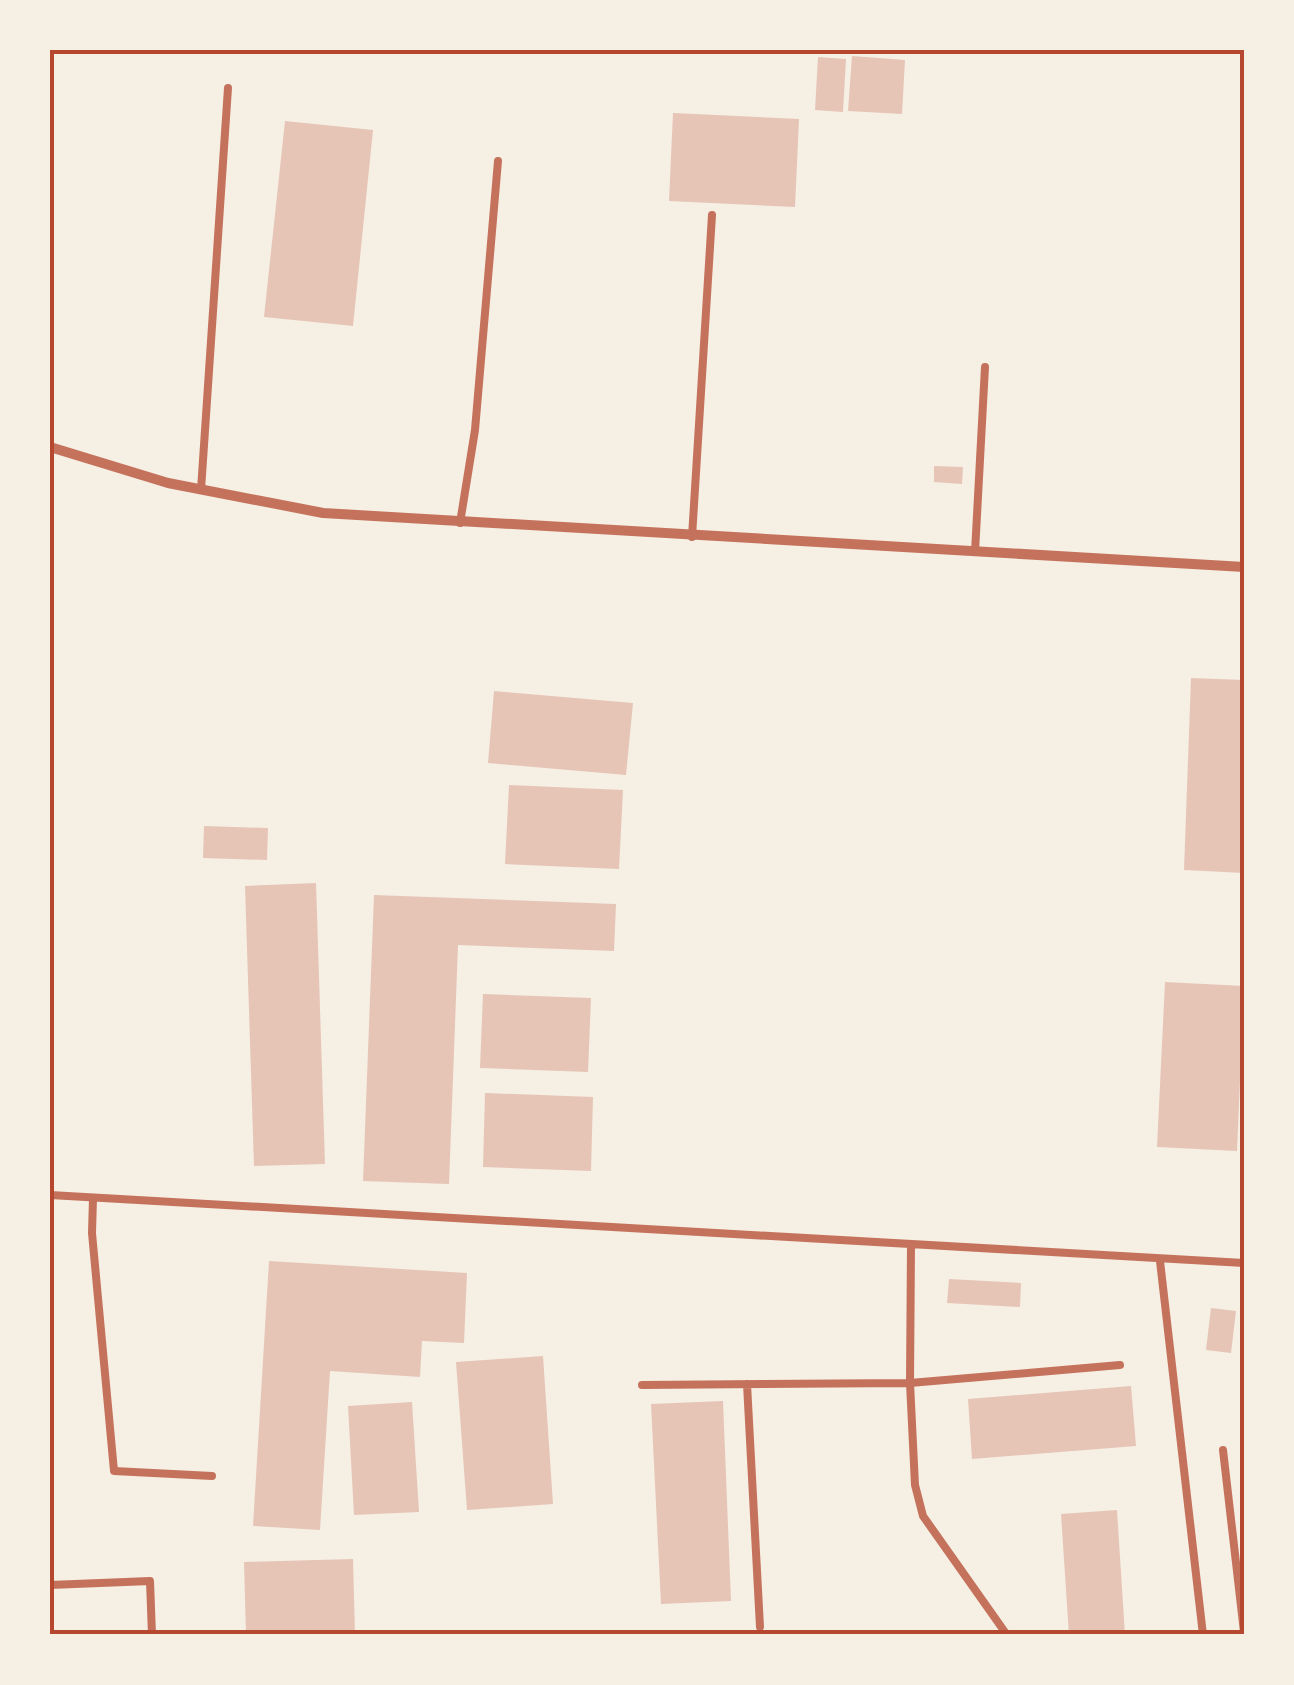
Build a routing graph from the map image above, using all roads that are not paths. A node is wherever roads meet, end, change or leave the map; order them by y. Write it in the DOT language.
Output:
graph roads {
  1 [pos="228,88"];
  2 [pos="498,161"];
  3 [pos="712,216"];
  4 [pos="985,367"];
  5 [pos="50,447"];
  6 [pos="201,490"];
  7 [pos="460,523"];
  8 [pos="692,537"];
  9 [pos="976,552"];
  10 [pos="1244,568"];
  11 [pos="50,1195"];
  12 [pos="93,1198"];
  13 [pos="911,1245"];
  14 [pos="1160,1261"];
  15 [pos="1244,1263"];
  16 [pos="1120,1365"];
  17 [pos="910,1382"];
  18 [pos="747,1384"];
  19 [pos="642,1386"];
  20 [pos="1223,1450"];
  21 [pos="212,1476"];
  22 [pos="50,1585"];
  23 [pos="760,1628"];
  24 [pos="1244,1632"];
  25 [pos="152,1635"];
  26 [pos="1008,1635"];
  27 [pos="1203,1635"];
  1 -- 6 [label="lane"];
  2 -- 7 [label="lane"];
  3 -- 8 [label="lane"];
  4 -- 9 [label="lane"];
  5 -- 6 [label="street"];
  6 -- 7 [label="street"];
  7 -- 8 [label="street"];
  8 -- 9 [label="street"];
  9 -- 10 [label="street"];
  11 -- 12 [label="lane"];
  12 -- 13 [label="lane"];
  12 -- 21 [label="lane"];
  13 -- 14 [label="lane"];
  13 -- 17 [label="lane"];
  14 -- 15 [label="lane"];
  14 -- 27 [label="lane"];
  16 -- 17 [label="lane"];
  17 -- 18 [label="lane"];
  17 -- 26 [label="lane"];
  18 -- 19 [label="lane"];
  18 -- 23 [label="lane"];
  20 -- 24 [label="lane"];
  22 -- 25 [label="lane"];
}
